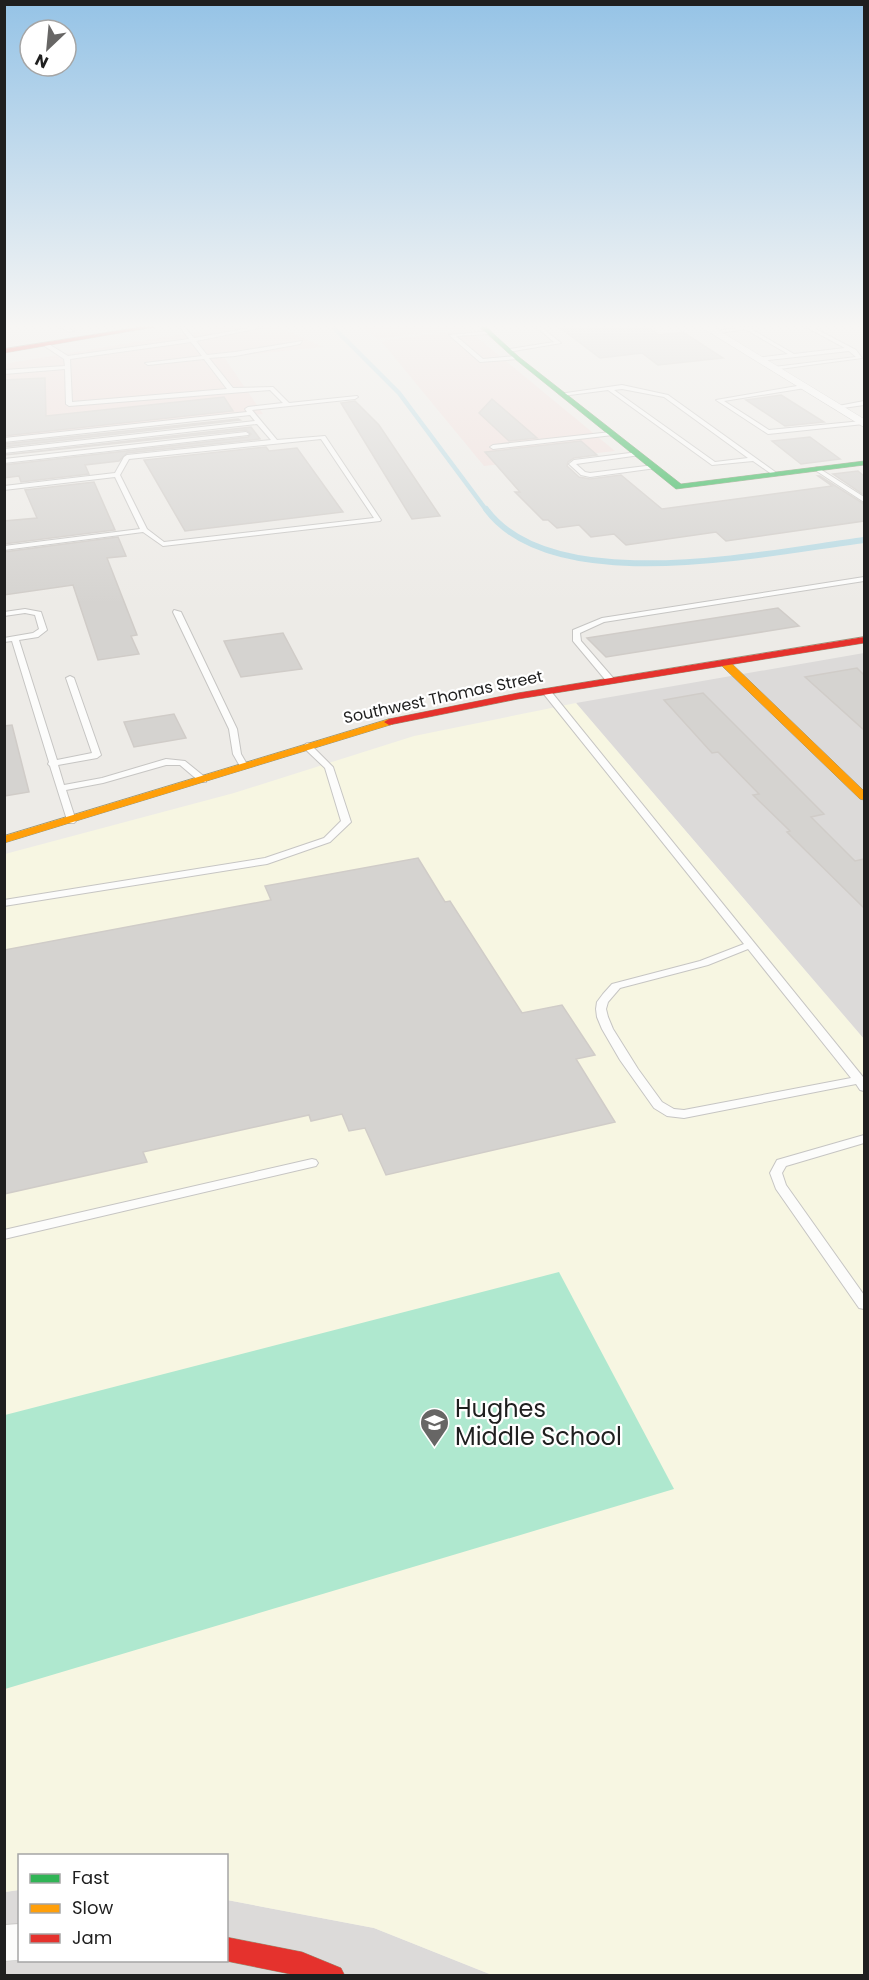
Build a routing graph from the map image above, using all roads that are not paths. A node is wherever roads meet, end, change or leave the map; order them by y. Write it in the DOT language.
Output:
graph roads {
  1 [pos="178,419"];
  2 [pos="257,419"];
  3 [pos="593,419"];
  4 [pos="652,419"];
  5 [pos="699,419"];
  6 [pos="749,419"];
  7 [pos="259,422"];
  8 [pos="863,424"];
  9 [pos="246,434"];
  10 [pos="611,434"];
  11 [pos="4,440"];
  12 [pos="274,440"];
  13 [pos="493,447"];
  14 [pos="4,451"];
  15 [pos="638,454"];
  16 [pos="754,459"];
  17 [pos="4,460"];
  18 [pos="864,463"];
  19 [pos="654,467"];
  20 [pos="817,469"];
  21 [pos="775,474"];
  22 [pos="117,475"];
  23 [pos="4,488"];
  24 [pos="864,500"];
  25 [pos="144,530"];
  26 [pos="4,548"];
  27 [pos="864,579"];
  28 [pos="177,612"];
  29 [pos="4,614"];
  30 [pos="15,638"];
  31 [pos="4,640"];
  32 [pos="864,640"];
  33 [pos="725,663"];
  34 [pos="70,678"];
  35 [pos="611,681"];
  36 [pos="546,691"];
  37 [pos="307,746"];
  38 [pos="52,764"];
  39 [pos="244,766"];
  40 [pos="203,780"];
  41 [pos="60,788"];
  42 [pos="864,797"];
  43 [pos="71,821"];
  44 [pos="4,840"];
  45 [pos="4,903"];
  46 [pos="750,945"];
  47 [pos="862,1084"];
  48 [pos="864,1139"];
  49 [pos="312,1163"];
  50 [pos="4,1235"];
  51 [pos="864,1304"];
  52 [pos="228,1949"];
  53 [pos="333,1976"];
  1 -- 11 [label="lane"];
  2 -- 7 [label="lane"];
  3 -- 10 [label="street"];
  4 -- 16 [label="lane"];
  5 -- 16 [label="lane"];
  6 -- 8 [label="lane"];
  7 -- 12 [label="lane"];
  7 -- 14 [label="lane"];
  9 -- 17 [label="lane"];
  10 -- 13 [label="lane"];
  10 -- 15 [label="street"];
  12 -- 22 [label="lane"];
  12 -- 25 [label="lane"];
  15 -- 19 [label="street"];
  15 -- 19 [label="lane"];
  16 -- 21 [label="lane"];
  18 -- 20 [label="street"];
  19 -- 21 [label="street"];
  20 -- 21 [label="street"];
  20 -- 24 [label="lane"];
  22 -- 23 [label="lane"];
  22 -- 25 [label="lane"];
  25 -- 26 [label="lane"];
  27 -- 35 [label="lane"];
  28 -- 39 [label="lane"];
  29 -- 30 [label="lane"];
  30 -- 31 [label="lane"];
  30 -- 38 [label="lane"];
  32 -- 33 [label="street, Southwest Thomas Street"];
  33 -- 35 [label="street, Southwest Thomas Street"];
  33 -- 42 [label="street"];
  34 -- 38 [label="lane"];
  35 -- 36 [label="street, Southwest Thomas Street"];
  36 -- 37 [label="street, Southwest Thomas Street"];
  36 -- 46 [label="lane"];
  37 -- 39 [label="street, Southwest Thomas Street"];
  37 -- 45 [label="lane"];
  38 -- 41 [label="lane"];
  39 -- 40 [label="street, Southwest Thomas Street"];
  40 -- 41 [label="lane"];
  40 -- 43 [label="street, Southwest Thomas Street"];
  41 -- 43 [label="lane"];
  43 -- 44 [label="street, Southwest Thomas Street"];
  46 -- 47 [label="lane"];
  46 -- 47 [label="lane"];
  48 -- 51 [label="lane"];
  49 -- 50 [label="lane"];
  52 -- 53 [label="street"];
}
